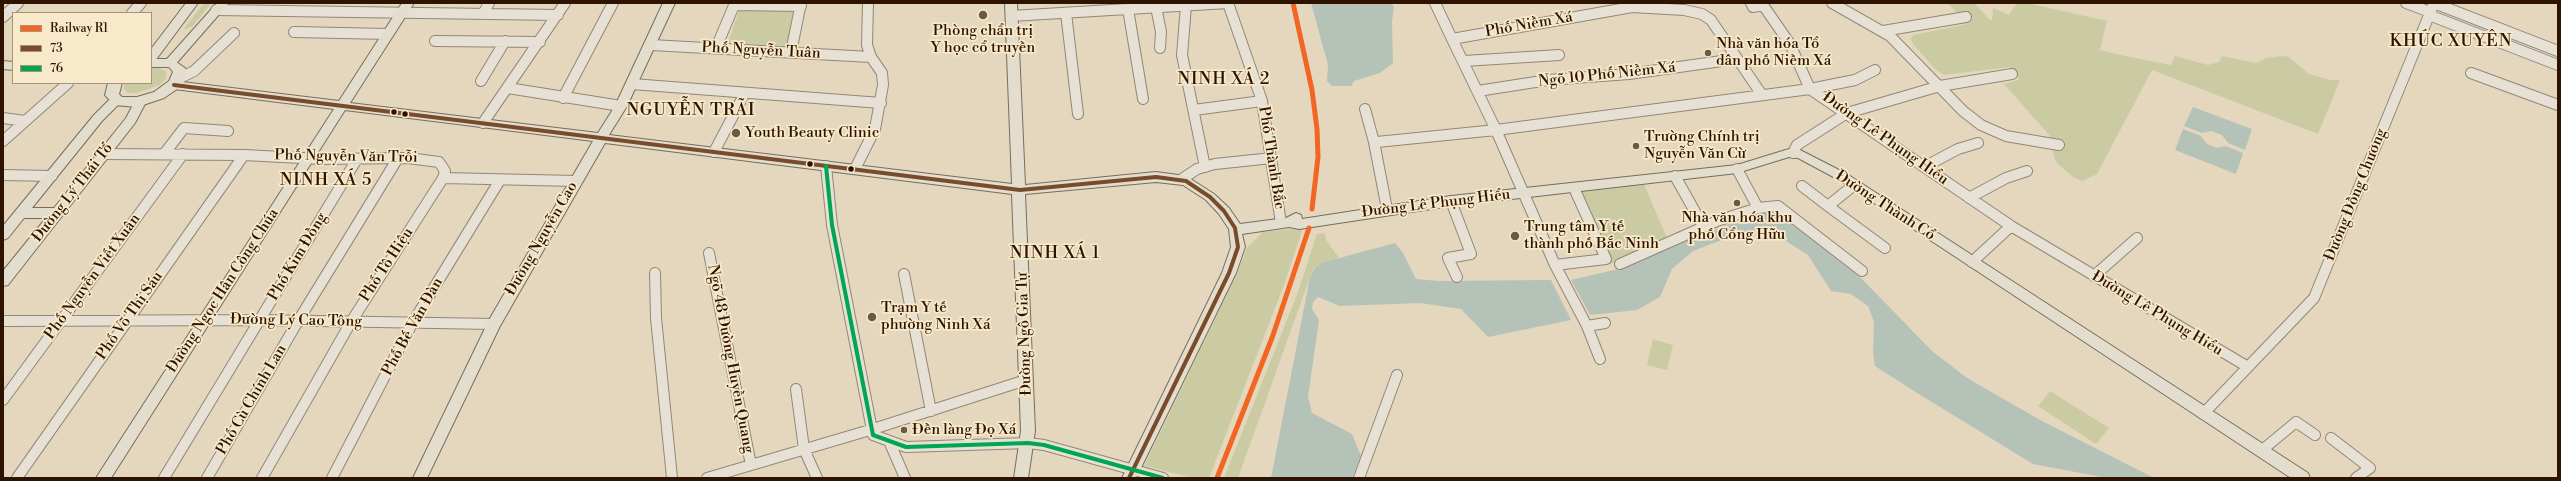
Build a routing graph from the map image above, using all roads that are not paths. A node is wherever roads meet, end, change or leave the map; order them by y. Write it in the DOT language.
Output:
graph roads {
  1 [pos="18,3"];
  2 [pos="140,3"];
  3 [pos="192,3"];
  4 [pos="298,3"];
  5 [pos="351,3"];
  6 [pos="489,3"];
  7 [pos="565,3"];
  8 [pos="613,3"];
  9 [pos="670,3"];
  10 [pos="868,3"];
  11 [pos="1011,3"];
  12 [pos="1228,3"];
  13 [pos="1435,3"];
  14 [pos="1751,3"];
  15 [pos="1832,3"];
  16 [pos="2406,3"];
  17 [pos="734,4"];
  18 [pos="801,4"];
  19 [pos="1768,4"];
  20 [pos="1631,5"];
  21 [pos="1116,6"];
  22 [pos="1186,6"];
  23 [pos="219,7"];
  24 [pos="1156,7"];
  25 [pos="405,8"];
  26 [pos="2432,8"];
  27 [pos="1128,9"];
  28 [pos="292,11"];
  29 [pos="133,12"];
  30 [pos="345,12"];
  31 [pos="1066,13"];
  32 [pos="483,14"];
  33 [pos="558,15"];
  34 [pos="1012,16"];
  35 [pos="3,17"];
  36 [pos="1966,17"];
  37 [pos="1883,31"];
  38 [pos="294,32"];
  39 [pos="234,33"];
  40 [pos="388,34"];
  41 [pos="1452,39"];
  42 [pos="435,41"];
  43 [pos="505,41"];
  44 [pos="540,42"];
  45 [pos="651,44"];
  46 [pos="716,48"];
  47 [pos="1160,48"];
  48 [pos="2558,51"];
  49 [pos="791,52"];
  50 [pos="1559,55"];
  51 [pos="152,56"];
  52 [pos="871,57"];
  53 [pos="1736,59"];
  54 [pos="1464,61"];
  55 [pos="152,63"];
  56 [pos="170,63"];
  57 [pos="2558,65"];
  58 [pos="1876,70"];
  59 [pos="2471,73"];
  60 [pos="2012,74"];
  61 [pos="481,81"];
  62 [pos="176,82"];
  63 [pos="67,84"];
  64 [pos="115,84"];
  65 [pos="632,84"];
  66 [pos="1940,86"];
  67 [pos="508,88"];
  68 [pos="1810,89"];
  69 [pos="1478,90"];
  70 [pos="745,93"];
  71 [pos="1762,95"];
  72 [pos="563,98"];
  73 [pos="1143,99"];
  74 [pos="116,100"];
  75 [pos="1262,101"];
  76 [pos="140,102"];
  77 [pos="881,103"];
  78 [pos="343,105"];
  79 [pos="2558,105"];
  80 [pos="621,106"];
  81 [pos="1365,109"];
  82 [pos="1194,110"];
  83 [pos="1847,113"];
  84 [pos="1078,114"];
  85 [pos="3,118"];
  86 [pos="24,121"];
  87 [pos="483,123"];
  88 [pos="1496,130"];
  89 [pos="228,131"];
  90 [pos="602,138"];
  91 [pos="3,141"];
  92 [pos="1374,142"];
  93 [pos="1978,143"];
  94 [pos="2059,145"];
  95 [pos="714,152"];
  96 [pos="1793,153"];
  97 [pos="104,154"];
  98 [pos="164,154"];
  99 [pos="183,154"];
  100 [pos="244,155"];
  101 [pos="309,158"];
  102 [pos="398,158"];
  103 [pos="1272,158"];
  104 [pos="357,159"];
  105 [pos="826,166"];
  106 [pos="1205,166"];
  107 [pos="1924,167"];
  108 [pos="1737,169"];
  109 [pos="856,170"];
  110 [pos="2027,171"];
  111 [pos="3,175"];
  112 [pos="52,176"];
  113 [pos="1675,176"];
  114 [pos="443,178"];
  115 [pos="1182,179"];
  116 [pos="500,180"];
  117 [pos="575,181"];
  118 [pos="1854,185"];
  119 [pos="1802,186"];
  120 [pos="1574,188"];
  121 [pos="1020,190"];
  122 [pos="1524,193"];
  123 [pos="1970,198"];
  124 [pos="1451,201"];
  125 [pos="1828,206"];
  126 [pos="1758,208"];
  127 [pos="1387,209"];
  128 [pos="22,213"];
  129 [pos="57,213"];
  130 [pos="1285,222"];
  131 [pos="1702,226"];
  132 [pos="2011,226"];
  133 [pos="1235,230"];
  134 [pos="3,235"];
  135 [pos="2137,238"];
  136 [pos="1885,248"];
  137 [pos="709,253"];
  138 [pos="1972,262"];
  139 [pos="1620,264"];
  140 [pos="1555,265"];
  141 [pos="1862,271"];
  142 [pos="655,273"];
  143 [pos="904,274"];
  144 [pos="2094,276"];
  145 [pos="1457,277"];
  146 [pos="3,281"];
  147 [pos="127,320"];
  148 [pos="260,320"];
  149 [pos="3,321"];
  150 [pos="60,321"];
  151 [pos="205,321"];
  152 [pos="298,321"];
  153 [pos="351,322"];
  154 [pos="413,322"];
  155 [pos="1605,323"];
  156 [pos="494,324"];
  157 [pos="1587,326"];
  158 [pos="1600,359"];
  159 [pos="2248,367"];
  160 [pos="1397,375"];
  161 [pos="1026,380"];
  162 [pos="796,389"];
  163 [pos="3,400"];
  164 [pos="931,411"];
  165 [pos="2203,414"];
  166 [pos="870,430"];
  167 [pos="2315,435"];
  168 [pos="2330,438"];
  169 [pos="889,441"];
  170 [pos="1028,443"];
  171 [pos="804,449"];
  172 [pos="2262,452"];
  173 [pos="751,465"];
  174 [pos="1132,473"];
  175 [pos="17,478"];
  176 [pos="103,478"];
  177 [pos="164,478"];
  178 [pos="207,478"];
  179 [pos="262,478"];
  180 [pos="332,478"];
  181 [pos="420,478"];
  182 [pos="672,478"];
  183 [pos="707,478"];
  184 [pos="816,478"];
  185 [pos="905,478"];
  186 [pos="1021,478"];
  187 [pos="1163,478"];
  188 [pos="1359,478"];
  189 [pos="2303,478"];
  190 [pos="2356,478"];
  1 -- 35 [label="street"];
  2 -- 29 [label="street"];
  3 -- 51 [label="main road"];
  4 -- 28 [label="street"];
  5 -- 30 [label="street"];
  6 -- 32 [label="street"];
  7 -- 33 [label="street"];
  8 -- 72 [label="street"];
  9 -- 45 [label="main road, Đường Nguyễn Cao"];
  10 -- 52 [label="street"];
  11 -- 34 [label="main road, Đường Ngô Gia Tự"];
  12 -- 22 [label="street, Phố Thành Bắc"];
  12 -- 75 [label="street, Phố Thành Bắc"];
  13 -- 41 [label="street"];
  14 -- 19 [label="street"];
  15 -- 37 [label="street"];
  16 -- 26 [label="street"];
  17 -- 18 [label="street"];
  17 -- 46 [label="street"];
  18 -- 49 [label="street"];
  19 -- 68 [label="street"];
  20 -- 41 [label="street, Phố Niềm Xá"];
  20 -- 53 [label="street, Phố Niềm Xá"];
  21 -- 27 [label="street, Phố Thành Bắc"];
  21 -- 31 [label="street, Phố Thành Bắc"];
  22 -- 24 [label="street, Phố Thành Bắc"];
  22 -- 82 [label="street"];
  23 -- 28 [label="street"];
  23 -- 56 [label="main road"];
  24 -- 27 [label="street, Phố Thành Bắc"];
  24 -- 47 [label="street"];
  25 -- 30 [label="street"];
  25 -- 32 [label="street"];
  25 -- 40 [label="main road, Đường Ngọc Hân Công Chúa"];
  26 -- 48 [label="street"];
  26 -- 57 [label="street"];
  26 -- 159 [label="street, Đường Đồng Chương"];
  27 -- 73 [label="street"];
  28 -- 30 [label="street"];
  31 -- 34 [label="street, Phố Thành Bắc"];
  31 -- 84 [label="street"];
  32 -- 33 [label="street"];
  33 -- 44 [label="street"];
  34 -- 121 [label="main road, Đường Ngô Gia Tự"];
  36 -- 37 [label="street"];
  37 -- 66 [label="street"];
  38 -- 40 [label="street"];
  39 -- 62 [label="street"];
  40 -- 78 [label="main road, Đường Ngọc Hân Công Chúa"];
  41 -- 54 [label="street"];
  42 -- 43 [label="street"];
  43 -- 44 [label="street"];
  43 -- 61 [label="street"];
  44 -- 67 [label="street"];
  45 -- 46 [label="street, Phố Nguyễn Tuân"];
  45 -- 65 [label="main road, Đường Nguyễn Cao"];
  46 -- 49 [label="street, Phố Nguyễn Tuân"];
  49 -- 52 [label="street, Phố Nguyễn Tuân"];
  50 -- 54 [label="street"];
  52 -- 77 [label="street"];
  53 -- 69 [label="street, Ngõ 10 Phố Niềm Xá"];
  53 -- 71 [label="street, Phố Niềm Xá"];
  54 -- 69 [label="street"];
  55 -- 56 [label="highway"];
  56 -- 62 [label="highway"];
  58 -- 68 [label="street"];
  59 -- 79 [label="street"];
  60 -- 66 [label="street"];
  62 -- 76 [label="highway"];
  62 -- 78 [label="main road"];
  63 -- 86 [label="street"];
  64 -- 74 [label="highway"];
  65 -- 70 [label="street"];
  65 -- 80 [label="main road, Đường Nguyễn Cao"];
  66 -- 83 [label="street"];
  66 -- 94 [label="street"];
  67 -- 72 [label="street"];
  67 -- 87 [label="street"];
  68 -- 71 [label="street, Đường Lê Phụng Hiểu"];
  68 -- 83 [label="street, Đường Lê Phụng Hiểu"];
  69 -- 88 [label="street"];
  70 -- 77 [label="street"];
  70 -- 95 [label="street"];
  71 -- 88 [label="street, Đường Lê Phụng Hiểu"];
  72 -- 80 [label="street"];
  74 -- 76 [label="highway"];
  74 -- 112 [label="main road, Đường Lý Thái Tổ"];
  75 -- 82 [label="street"];
  75 -- 103 [label="street, Phố Thành Bắc"];
  76 -- 97 [label="main road, Đường Lý Thái Tổ"];
  77 -- 109 [label="street"];
  78 -- 87 [label="main road"];
  78 -- 101 [label="main road, Đường Ngọc Hân Công Chúa"];
  80 -- 90 [label="main road, Đường Nguyễn Cao"];
  81 -- 92 [label="street"];
  82 -- 106 [label="street"];
  83 -- 96 [label="street"];
  83 -- 107 [label="street, Đường Lê Phụng Hiểu"];
  85 -- 86 [label="street"];
  86 -- 91 [label="street"];
  87 -- 90 [label="main road"];
  88 -- 92 [label="street"];
  88 -- 122 [label="street, Đường Lê Phụng Hiểu"];
  89 -- 98 [label="street"];
  90 -- 95 [label="main road"];
  90 -- 117 [label="main road, Đường Nguyễn Cao"];
  92 -- 127 [label="street"];
  93 -- 107 [label="street"];
  95 -- 105 [label="main road"];
  96 -- 108 [label="main road"];
  96 -- 118 [label="main road, Đường Thành Cổ"];
  97 -- 98 [label="street, Phố Nguyễn Văn Trỗi"];
  97 -- 129 [label="main road, Đường Lý Thái Tổ"];
  98 -- 99 [label="street, Phố Nguyễn Văn Trỗi"];
  99 -- 100 [label="street, Phố Nguyễn Văn Trỗi"];
  99 -- 150 [label="street, Phố Nguyễn Viết Xuân"];
  100 -- 101 [label="street, Phố Nguyễn Văn Trỗi"];
  100 -- 147 [label="street, Phố Võ Thị Sáu"];
  101 -- 104 [label="street, Phố Nguyễn Văn Trỗi"];
  101 -- 151 [label="main road, Đường Ngọc Hân Công Chúa"];
  102 -- 104 [label="street, Phố Nguyễn Văn Trỗi"];
  102 -- 114 [label="street, Phố Nguyễn Văn Trỗi"];
  102 -- 152 [label="street, Phố Cù Chính Lan"];
  103 -- 106 [label="street"];
  103 -- 130 [label="street, Phố Thành Bắc"];
  104 -- 148 [label="street, Phố Kim Đồng"];
  105 -- 109 [label="main road"];
  105 -- 166 [label="street"];
  106 -- 115 [label="street"];
  107 -- 123 [label="street, Đường Lê Phụng Hiểu"];
  108 -- 113 [label="main road"];
  108 -- 126 [label="street"];
  109 -- 121 [label="main road"];
  110 -- 123 [label="street"];
  111 -- 112 [label="street"];
  112 -- 128 [label="main road, Đường Lý Thái Tổ"];
  113 -- 120 [label="main road"];
  113 -- 131 [label="street"];
  114 -- 116 [label="street"];
  114 -- 153 [label="street, Phố Tô Hiệu"];
  115 -- 121 [label="main road"];
  115 -- 133 [label="main road"];
  116 -- 117 [label="street"];
  116 -- 154 [label="street, Phố Bế Văn Đàn"];
  117 -- 156 [label="main road, Đường Nguyễn Cao"];
  118 -- 125 [label="street"];
  118 -- 138 [label="main road, Đường Thành Cổ"];
  119 -- 125 [label="street"];
  120 -- 122 [label="main road"];
  120 -- 140 [label="street"];
  121 -- 161 [label="main road, Đường Ngô Gia Tự"];
  122 -- 124 [label="main road, Đường Lê Phụng Hiểu"];
  122 -- 140 [label="street"];
  123 -- 132 [label="street, Đường Lê Phụng Hiểu"];
  124 -- 127 [label="main road, Đường Lê Phụng Hiểu"];
  124 -- 145 [label="street"];
  125 -- 136 [label="street"];
  126 -- 131 [label="street"];
  126 -- 141 [label="street"];
  127 -- 130 [label="main road, Đường Lê Phụng Hiểu"];
  128 -- 129 [label="main road"];
  128 -- 134 [label="main road, Đường Lý Thái Tổ"];
  129 -- 146 [label="main road, Đường Lý Thái Tổ"];
  130 -- 133 [label="main road, Đường Lê Phụng Hiểu"];
  131 -- 139 [label="street"];
  132 -- 138 [label="street"];
  132 -- 144 [label="street, Đường Lê Phụng Hiểu"];
  133 -- 174 [label="main road"];
  135 -- 144 [label="street"];
  137 -- 173 [label="street, Ngõ 48 Đường Huyền Quang"];
  138 -- 165 [label="main road, Đường Thành Cổ"];
  140 -- 157 [label="street"];
  142 -- 182 [label="street"];
  143 -- 164 [label="street"];
  144 -- 159 [label="street, Đường Lê Phụng Hiểu"];
  147 -- 150 [label="street, Đường Lý Cao Tông"];
  147 -- 151 [label="street, Đường Lý Cao Tông"];
  147 -- 175 [label="street, Phố Võ Thị Sáu"];
  148 -- 151 [label="street, Đường Lý Cao Tông"];
  148 -- 152 [label="street, Đường Lý Cao Tông"];
  148 -- 177 [label="street, Phố Kim Đồng"];
  149 -- 150 [label="street, Đường Lý Cao Tông"];
  150 -- 163 [label="street, Phố Nguyễn Viết Xuân"];
  151 -- 176 [label="main road, Đường Ngọc Hân Công Chúa"];
  152 -- 153 [label="street, Đường Lý Cao Tông"];
  152 -- 178 [label="street, Phố Cù Chính Lan"];
  153 -- 154 [label="street, Đường Lý Cao Tông"];
  153 -- 179 [label="street, Phố Tô Hiệu"];
  154 -- 156 [label="street, Đường Lý Cao Tông"];
  154 -- 180 [label="street, Phố Bế Văn Đàn"];
  155 -- 157 [label="street"];
  156 -- 181 [label="main road, Đường Nguyễn Cao"];
  157 -- 158 [label="street"];
  159 -- 165 [label="street"];
  160 -- 188 [label="street"];
  161 -- 164 [label="street"];
  161 -- 170 [label="main road, Đường Ngô Gia Tự"];
  162 -- 171 [label="street"];
  164 -- 166 [label="street"];
  165 -- 172 [label="main road"];
  166 -- 169 [label="street"];
  166 -- 171 [label="street"];
  167 -- 172 [label="street"];
  168 -- 190 [label="street"];
  169 -- 170 [label="street"];
  169 -- 185 [label="street"];
  170 -- 174 [label="street"];
  170 -- 186 [label="main road, Đường Ngô Gia Tự"];
  171 -- 173 [label="street"];
  171 -- 184 [label="street"];
  172 -- 189 [label="main road"];
  173 -- 183 [label="street"];
  174 -- 187 [label="street"];
}
